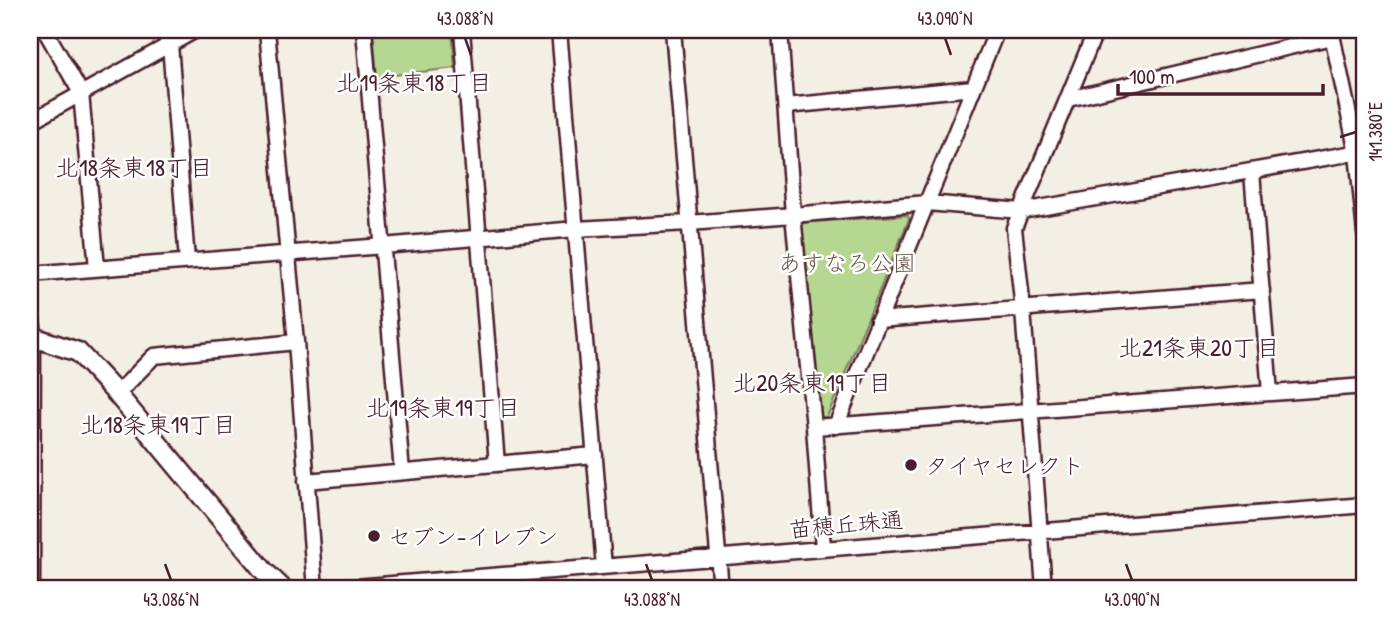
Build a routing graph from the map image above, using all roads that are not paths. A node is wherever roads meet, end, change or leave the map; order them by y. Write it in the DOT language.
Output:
graph roads {
  1 [pos="45,30"];
  2 [pos="162,30"];
  3 [pos="196,30"];
  4 [pos="267,30"];
  5 [pos="364,30"];
  6 [pos="462,30"];
  7 [pos="559,30"];
  8 [pos="673,30"];
  9 [pos="780,30"];
  10 [pos="997,30"];
  11 [pos="1096,30"];
  12 [pos="1332,33"];
  13 [pos="170,44"];
  14 [pos="973,88"];
  15 [pos="81,93"];
  16 [pos="1068,99"];
  17 [pos="786,106"];
  18 [pos="30,122"];
  19 [pos="1361,152"];
  20 [pos="1252,172"];
  21 [pos="928,202"];
  22 [pos="1022,211"];
  23 [pos="793,215"];
  24 [pos="689,223"];
  25 [pos="576,229"];
  26 [pos="1365,233"];
  27 [pos="480,238"];
  28 [pos="383,247"];
  29 [pos="288,253"];
  30 [pos="187,261"];
  31 [pos="97,268"];
  32 [pos="30,274"];
  33 [pos="1262,290"];
  34 [pos="1023,310"];
  35 [pos="878,320"];
  36 [pos="32,330"];
  37 [pos="296,342"];
  38 [pos="1365,386"];
  39 [pos="1270,393"];
  40 [pos="117,394"];
  41 [pos="1030,412"];
  42 [pos="836,426"];
  43 [pos="814,427"];
  44 [pos="595,455"];
  45 [pos="497,464"];
  46 [pos="402,472"];
  47 [pos="306,481"];
  48 [pos="1365,505"];
  49 [pos="1039,531"];
  50 [pos="823,548"];
  51 [pos="718,558"];
  52 [pos="604,567"];
  53 [pos="32,589"];
  54 [pos="283,589"];
  55 [pos="315,589"];
  56 [pos="330,589"];
  57 [pos="721,589"];
  58 [pos="1044,589"];
  1 -- 15 [label="street"];
  2 -- 13 [label="street"];
  3 -- 13 [label="street"];
  4 -- 29 [label="street"];
  5 -- 28 [label="street"];
  6 -- 27 [label="street"];
  7 -- 25 [label="street"];
  8 -- 24 [label="street"];
  9 -- 17 [label="street"];
  10 -- 14 [label="street"];
  11 -- 16 [label="street"];
  12 -- 16 [label="street"];
  12 -- 19 [label="street"];
  13 -- 15 [label="street"];
  13 -- 30 [label="street"];
  14 -- 17 [label="street"];
  14 -- 21 [label="street"];
  15 -- 18 [label="street"];
  15 -- 31 [label="street"];
  16 -- 22 [label="street"];
  17 -- 23 [label="street"];
  19 -- 20 [label="street"];
  19 -- 26 [label="street"];
  20 -- 22 [label="street"];
  20 -- 33 [label="street"];
  21 -- 22 [label="street"];
  21 -- 23 [label="street"];
  21 -- 35 [label="street"];
  22 -- 34 [label="street"];
  23 -- 24 [label="street"];
  23 -- 43 [label="street"];
  24 -- 25 [label="street"];
  24 -- 51 [label="street"];
  25 -- 27 [label="street"];
  25 -- 44 [label="street"];
  27 -- 28 [label="street"];
  27 -- 45 [label="street"];
  28 -- 29 [label="street"];
  28 -- 46 [label="street"];
  29 -- 30 [label="street"];
  29 -- 37 [label="street"];
  30 -- 31 [label="street"];
  31 -- 32 [label="street"];
  33 -- 34 [label="street"];
  33 -- 39 [label="street"];
  34 -- 35 [label="street"];
  34 -- 41 [label="street"];
  35 -- 42 [label="street"];
  36 -- 40 [label="main road"];
  36 -- 53 [label="street"];
  37 -- 40 [label="street"];
  37 -- 47 [label="street"];
  38 -- 39 [label="street"];
  39 -- 41 [label="street"];
  40 -- 54 [label="main road"];
  41 -- 42 [label="street"];
  41 -- 49 [label="street"];
  42 -- 43 [label="street"];
  43 -- 50 [label="street"];
  44 -- 45 [label="street"];
  44 -- 52 [label="street"];
  45 -- 46 [label="street"];
  46 -- 47 [label="street"];
  47 -- 55 [label="street"];
  48 -- 49 [label="street, 苗穂丘珠通"];
  49 -- 50 [label="street, 苗穂丘珠通"];
  49 -- 58 [label="street"];
  50 -- 51 [label="street, 苗穂丘珠通"];
  51 -- 52 [label="street, 苗穂丘珠通"];
  51 -- 57 [label="street"];
  52 -- 56 [label="street, 苗穂丘珠通"];
}
